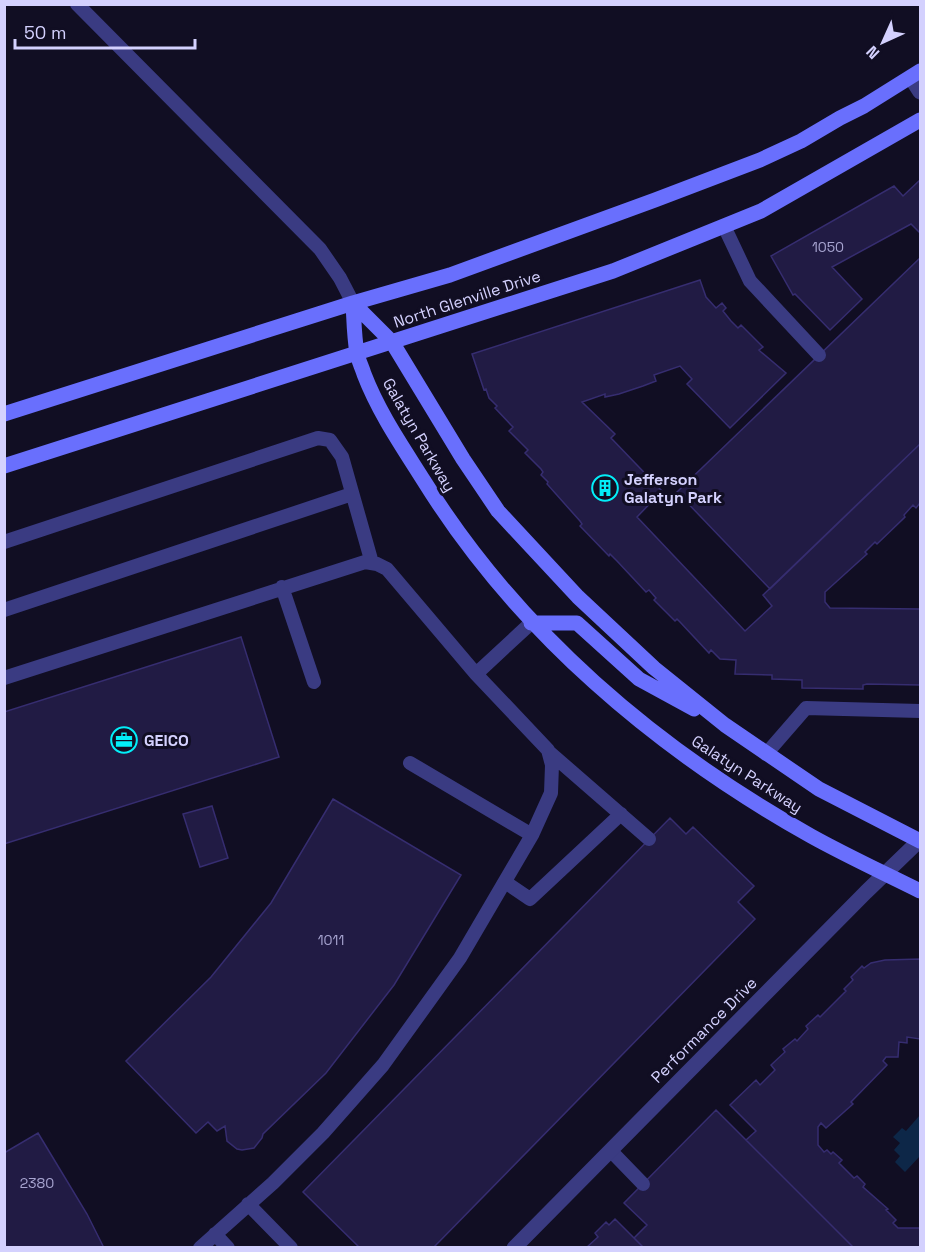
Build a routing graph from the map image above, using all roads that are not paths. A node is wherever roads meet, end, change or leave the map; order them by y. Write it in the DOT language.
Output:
graph roads {
  1 [pos="77,4"];
  2 [pos="916,74"];
  3 [pos="921,92"];
  4 [pos="921,120"];
  5 [pos="724,226"];
  6 [pos="353,303"];
  7 [pos="392,342"];
  8 [pos="357,354"];
  9 [pos="819,355"];
  10 [pos="4,414"];
  11 [pos="4,466"];
  12 [pos="352,494"];
  13 [pos="4,542"];
  14 [pos="372,563"];
  15 [pos="282,588"];
  16 [pos="4,610"];
  17 [pos="531,623"];
  18 [pos="476,674"];
  19 [pos="4,678"];
  20 [pos="314,682"];
  21 [pos="921,711"];
  22 [pos="725,725"];
  23 [pos="548,750"];
  24 [pos="766,754"];
  25 [pos="410,763"];
  26 [pos="621,814"];
  27 [pos="532,835"];
  28 [pos="649,839"];
  29 [pos="920,840"];
  30 [pos="885,873"];
  31 [pos="505,882"];
  32 [pos="921,891"];
  33 [pos="610,1151"];
  34 [pos="643,1184"];
  35 [pos="248,1204"];
  36 [pos="215,1234"];
  37 [pos="200,1248"];
  38 [pos="228,1248"];
  39 [pos="291,1248"];
  40 [pos="514,1248"];
  1 -- 6 [label="lane"];
  2 -- 3 [label="street"];
  2 -- 6 [label="street, North Glenville Drive"];
  4 -- 5 [label="street, North Glenville Drive"];
  5 -- 7 [label="street, North Glenville Drive"];
  5 -- 9 [label="lane"];
  6 -- 7 [label="street, Galatyn Parkway"];
  6 -- 8 [label="street, Galatyn Parkway"];
  6 -- 10 [label="street, North Glenville Drive"];
  7 -- 8 [label="street, North Glenville Drive"];
  7 -- 22 [label="street, Galatyn Parkway"];
  8 -- 11 [label="street, North Glenville Drive"];
  8 -- 17 [label="street, Galatyn Parkway"];
  12 -- 13 [label="lane"];
  12 -- 14 [label="lane"];
  12 -- 16 [label="lane"];
  14 -- 15 [label="lane"];
  14 -- 18 [label="lane"];
  15 -- 19 [label="lane"];
  15 -- 20 [label="lane"];
  17 -- 18 [label="lane"];
  17 -- 22 [label="street"];
  17 -- 30 [label="street, Galatyn Parkway"];
  18 -- 23 [label="lane"];
  21 -- 24 [label="lane"];
  22 -- 24 [label="street, Galatyn Parkway"];
  23 -- 26 [label="lane"];
  23 -- 27 [label="lane"];
  24 -- 29 [label="street, Galatyn Parkway"];
  25 -- 27 [label="lane"];
  26 -- 28 [label="lane"];
  26 -- 31 [label="lane"];
  27 -- 31 [label="lane"];
  29 -- 30 [label="street, Performance Drive"];
  30 -- 32 [label="street, Galatyn Parkway"];
  30 -- 33 [label="street, Performance Drive"];
  31 -- 35 [label="lane"];
  33 -- 34 [label="lane"];
  33 -- 40 [label="street, Performance Drive"];
  35 -- 36 [label="lane"];
  35 -- 39 [label="lane"];
  36 -- 37 [label="lane"];
  36 -- 38 [label="lane"];
}
